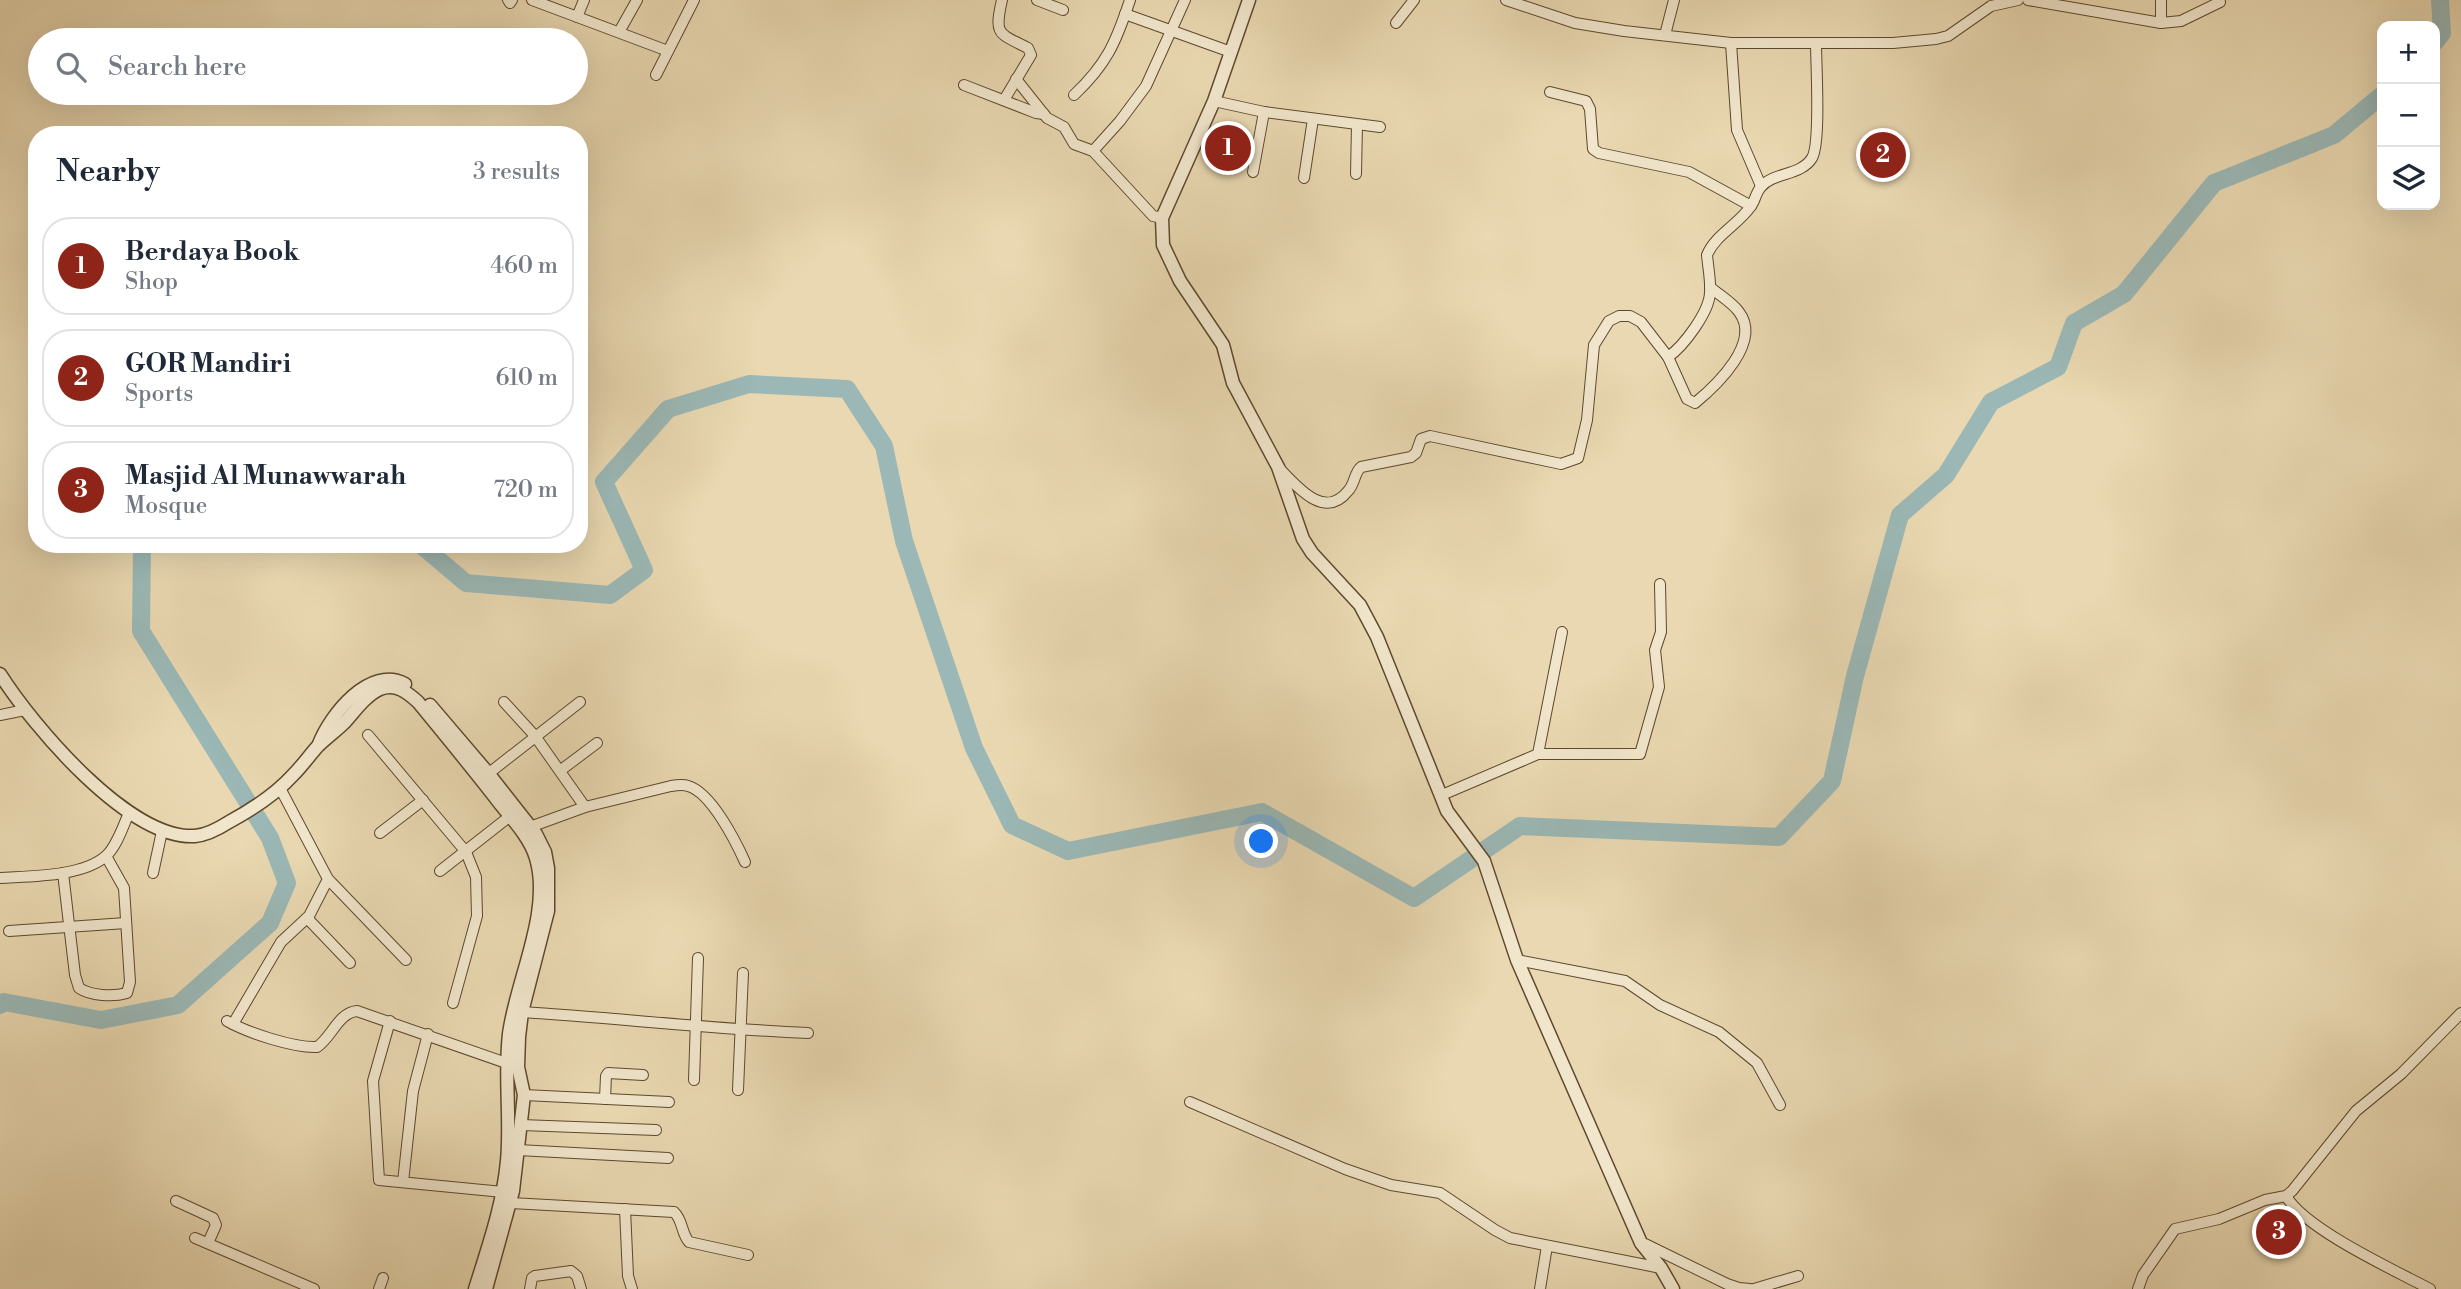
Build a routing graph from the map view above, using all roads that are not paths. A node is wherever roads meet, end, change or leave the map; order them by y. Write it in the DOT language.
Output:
graph roads {
  1 [pos="533,0"];
  2 [pos="584,0"];
  3 [pos="637,0"];
  4 [pos="694,0"];
  5 [pos="1002,0"];
  6 [pos="1037,0"];
  7 [pos="1130,0"];
  8 [pos="1185,0"];
  9 [pos="1249,0"];
  10 [pos="1414,0"];
  11 [pos="1506,0"];
  12 [pos="1674,0"];
  13 [pos="2018,0"];
  14 [pos="2028,0"];
  15 [pos="2161,0"];
  16 [pos="2220,2"];
  17 [pos="1991,3"];
  18 [pos="1063,10"];
  19 [pos="1125,14"];
  20 [pos="577,17"];
  21 [pos="1396,23"];
  22 [pos="2161,23"];
  23 [pos="1171,30"];
  24 [pos="619,32"];
  25 [pos="1665,35"];
  26 [pos="1731,43"];
  27 [pos="1816,43"];
  28 [pos="668,51"];
  29 [pos="1231,52"];
  30 [pos="656,75"];
  31 [pos="1017,79"];
  32 [pos="964,85"];
  33 [pos="1550,92"];
  34 [pos="1074,95"];
  35 [pos="1004,100"];
  36 [pos="1214,101"];
  37 [pos="1264,112"];
  38 [pos="1044,114"];
  39 [pos="1313,119"];
  40 [pos="1357,125"];
  41 [pos="1380,127"];
  42 [pos="1093,151"];
  43 [pos="1253,172"];
  44 [pos="1356,174"];
  45 [pos="1304,178"];
  46 [pos="1761,186"];
  47 [pos="1751,206"];
  48 [pos="1162,218"];
  49 [pos="1710,287"];
  50 [pos="1668,357"];
  51 [pos="1278,467"];
  52 [pos="1660,584"];
  53 [pos="1562,632"];
  54 [pos="0,674"];
  55 [pos="504,702"];
  56 [pos="580,702"];
  57 [pos="24,710"];
  58 [pos="0,715"];
  59 [pos="368,734"];
  60 [pos="535,736"];
  61 [pos="597,743"];
  62 [pos="1538,754"];
  63 [pos="561,771"];
  64 [pos="485,776"];
  65 [pos="281,788"];
  66 [pos="1442,795"];
  67 [pos="423,800"];
  68 [pos="585,807"];
  69 [pos="129,813"];
  70 [pos="514,814"];
  71 [pos="530,827"];
  72 [pos="162,831"];
  73 [pos="380,833"];
  74 [pos="466,852"];
  75 [pos="106,856"];
  76 [pos="745,862"];
  77 [pos="440,871"];
  78 [pos="63,873"];
  79 [pos="153,873"];
  80 [pos="0,878"];
  81 [pos="328,879"];
  82 [pos="543,911"];
  83 [pos="307,918"];
  84 [pos="126,923"];
  85 [pos="71,927"];
  86 [pos="9,932"];
  87 [pos="698,958"];
  88 [pos="406,960"];
  89 [pos="1517,960"];
  90 [pos="350,963"];
  91 [pos="743,973"];
  92 [pos="453,1003"];
  93 [pos="522,1012"];
  94 [pos="2461,1013"];
  95 [pos="390,1021"];
  96 [pos="695,1025"];
  97 [pos="741,1030"];
  98 [pos="808,1033"];
  99 [pos="428,1034"];
  100 [pos="513,1065"];
  101 [pos="643,1075"];
  102 [pos="694,1080"];
  103 [pos="738,1090"];
  104 [pos="524,1095"];
  105 [pos="605,1099"];
  106 [pos="669,1102"];
  107 [pos="1190,1102"];
  108 [pos="1780,1105"];
  109 [pos="521,1125"];
  110 [pos="656,1130"];
  111 [pos="518,1150"];
  112 [pos="668,1158"];
  113 [pos="403,1182"];
  114 [pos="2286,1196"];
  115 [pos="507,1198"];
  116 [pos="176,1201"];
  117 [pos="625,1209"];
  118 [pos="195,1238"];
  119 [pos="208,1243"];
  120 [pos="1641,1243"];
  121 [pos="1547,1246"];
  122 [pos="748,1255"];
  123 [pos="1661,1268"];
  124 [pos="1798,1276"];
  125 [pos="383,1278"];
  126 [pos="314,1289"];
  127 [pos="379,1289"];
  128 [pos="475,1289"];
  129 [pos="486,1289"];
  130 [pos="530,1289"];
  131 [pos="581,1289"];
  132 [pos="632,1289"];
  133 [pos="1540,1289"];
  134 [pos="1672,1289"];
  135 [pos="1752,1289"];
  136 [pos="2138,1289"];
  137 [pos="2430,1289"];
  1 -- 20 [label="street"];
  2 -- 20 [label="street"];
  3 -- 24 [label="street"];
  4 -- 28 [label="street"];
  5 -- 31 [label="street"];
  6 -- 18 [label="street"];
  7 -- 19 [label="street"];
  8 -- 23 [label="street"];
  9 -- 29 [label="street"];
  10 -- 21 [label="street"];
  11 -- 25 [label="street"];
  12 -- 25 [label="street"];
  13 -- 17 [label="street"];
  14 -- 22 [label="street"];
  15 -- 22 [label="street"];
  16 -- 22 [label="street"];
  17 -- 27 [label="street"];
  19 -- 23 [label="street"];
  19 -- 34 [label="street"];
  20 -- 24 [label="street"];
  23 -- 29 [label="street"];
  23 -- 42 [label="street"];
  24 -- 28 [label="street"];
  25 -- 26 [label="street"];
  26 -- 27 [label="street"];
  26 -- 46 [label="street"];
  27 -- 46 [label="street"];
  28 -- 30 [label="street"];
  29 -- 36 [label="street"];
  31 -- 35 [label="street"];
  31 -- 38 [label="street"];
  32 -- 35 [label="street"];
  33 -- 47 [label="street"];
  35 -- 38 [label="street"];
  36 -- 37 [label="street"];
  36 -- 48 [label="street"];
  37 -- 39 [label="street"];
  37 -- 43 [label="street"];
  38 -- 42 [label="street"];
  39 -- 40 [label="street"];
  39 -- 45 [label="street"];
  40 -- 41 [label="street"];
  40 -- 44 [label="street"];
  42 -- 48 [label="street"];
  46 -- 47 [label="street"];
  47 -- 49 [label="street"];
  48 -- 51 [label="street"];
  49 -- 50 [label="street"];
  49 -- 50 [label="street"];
  50 -- 51 [label="street"];
  51 -- 66 [label="street"];
  52 -- 62 [label="street"];
  53 -- 62 [label="street"];
  54 -- 57 [label="street"];
  55 -- 60 [label="street"];
  56 -- 60 [label="street"];
  57 -- 58 [label="street"];
  57 -- 69 [label="street"];
  59 -- 67 [label="street"];
  60 -- 63 [label="street"];
  60 -- 64 [label="street"];
  61 -- 63 [label="street"];
  62 -- 66 [label="street"];
  63 -- 68 [label="street"];
  64 -- 65 [label="street"];
  64 -- 70 [label="street"];
  65 -- 72 [label="street"];
  65 -- 81 [label="street"];
  66 -- 89 [label="street"];
  67 -- 73 [label="street"];
  67 -- 74 [label="street"];
  68 -- 71 [label="street"];
  68 -- 76 [label="street"];
  69 -- 72 [label="street"];
  69 -- 75 [label="street"];
  70 -- 71 [label="street"];
  70 -- 74 [label="street"];
  70 -- 82 [label="street"];
  71 -- 82 [label="street"];
  72 -- 79 [label="street"];
  74 -- 77 [label="street"];
  74 -- 92 [label="street"];
  75 -- 78 [label="street"];
  75 -- 84 [label="street"];
  78 -- 80 [label="street"];
  78 -- 85 [label="street"];
  81 -- 83 [label="street"];
  81 -- 88 [label="street"];
  82 -- 93 [label="street"];
  82 -- 100 [label="street"];
  83 -- 90 [label="street"];
  83 -- 95 [label="street"];
  84 -- 85 [label="street"];
  84 -- 85 [label="street"];
  85 -- 86 [label="street"];
  87 -- 96 [label="street"];
  89 -- 108 [label="street"];
  89 -- 120 [label="street"];
  91 -- 97 [label="street"];
  93 -- 96 [label="street"];
  93 -- 100 [label="street"];
  94 -- 114 [label="street"];
  95 -- 99 [label="street"];
  95 -- 113 [label="street"];
  96 -- 97 [label="street"];
  96 -- 102 [label="street"];
  97 -- 98 [label="street"];
  97 -- 103 [label="street"];
  99 -- 100 [label="street"];
  99 -- 113 [label="street"];
  100 -- 104 [label="street"];
  100 -- 115 [label="street"];
  101 -- 105 [label="street"];
  104 -- 105 [label="street"];
  104 -- 109 [label="street"];
  105 -- 106 [label="street"];
  107 -- 121 [label="street"];
  109 -- 110 [label="street"];
  109 -- 111 [label="street"];
  111 -- 112 [label="street"];
  111 -- 115 [label="street"];
  113 -- 115 [label="street"];
  114 -- 136 [label="street"];
  114 -- 137 [label="street"];
  115 -- 117 [label="street"];
  115 -- 128 [label="street"];
  115 -- 129 [label="street"];
  116 -- 119 [label="street"];
  117 -- 122 [label="street"];
  117 -- 132 [label="street"];
  118 -- 119 [label="street"];
  119 -- 126 [label="street"];
  120 -- 123 [label="street"];
  120 -- 135 [label="street"];
  121 -- 123 [label="street"];
  121 -- 133 [label="street"];
  123 -- 134 [label="street"];
  124 -- 135 [label="street"];
  125 -- 127 [label="street"];
  130 -- 131 [label="street"];
}
